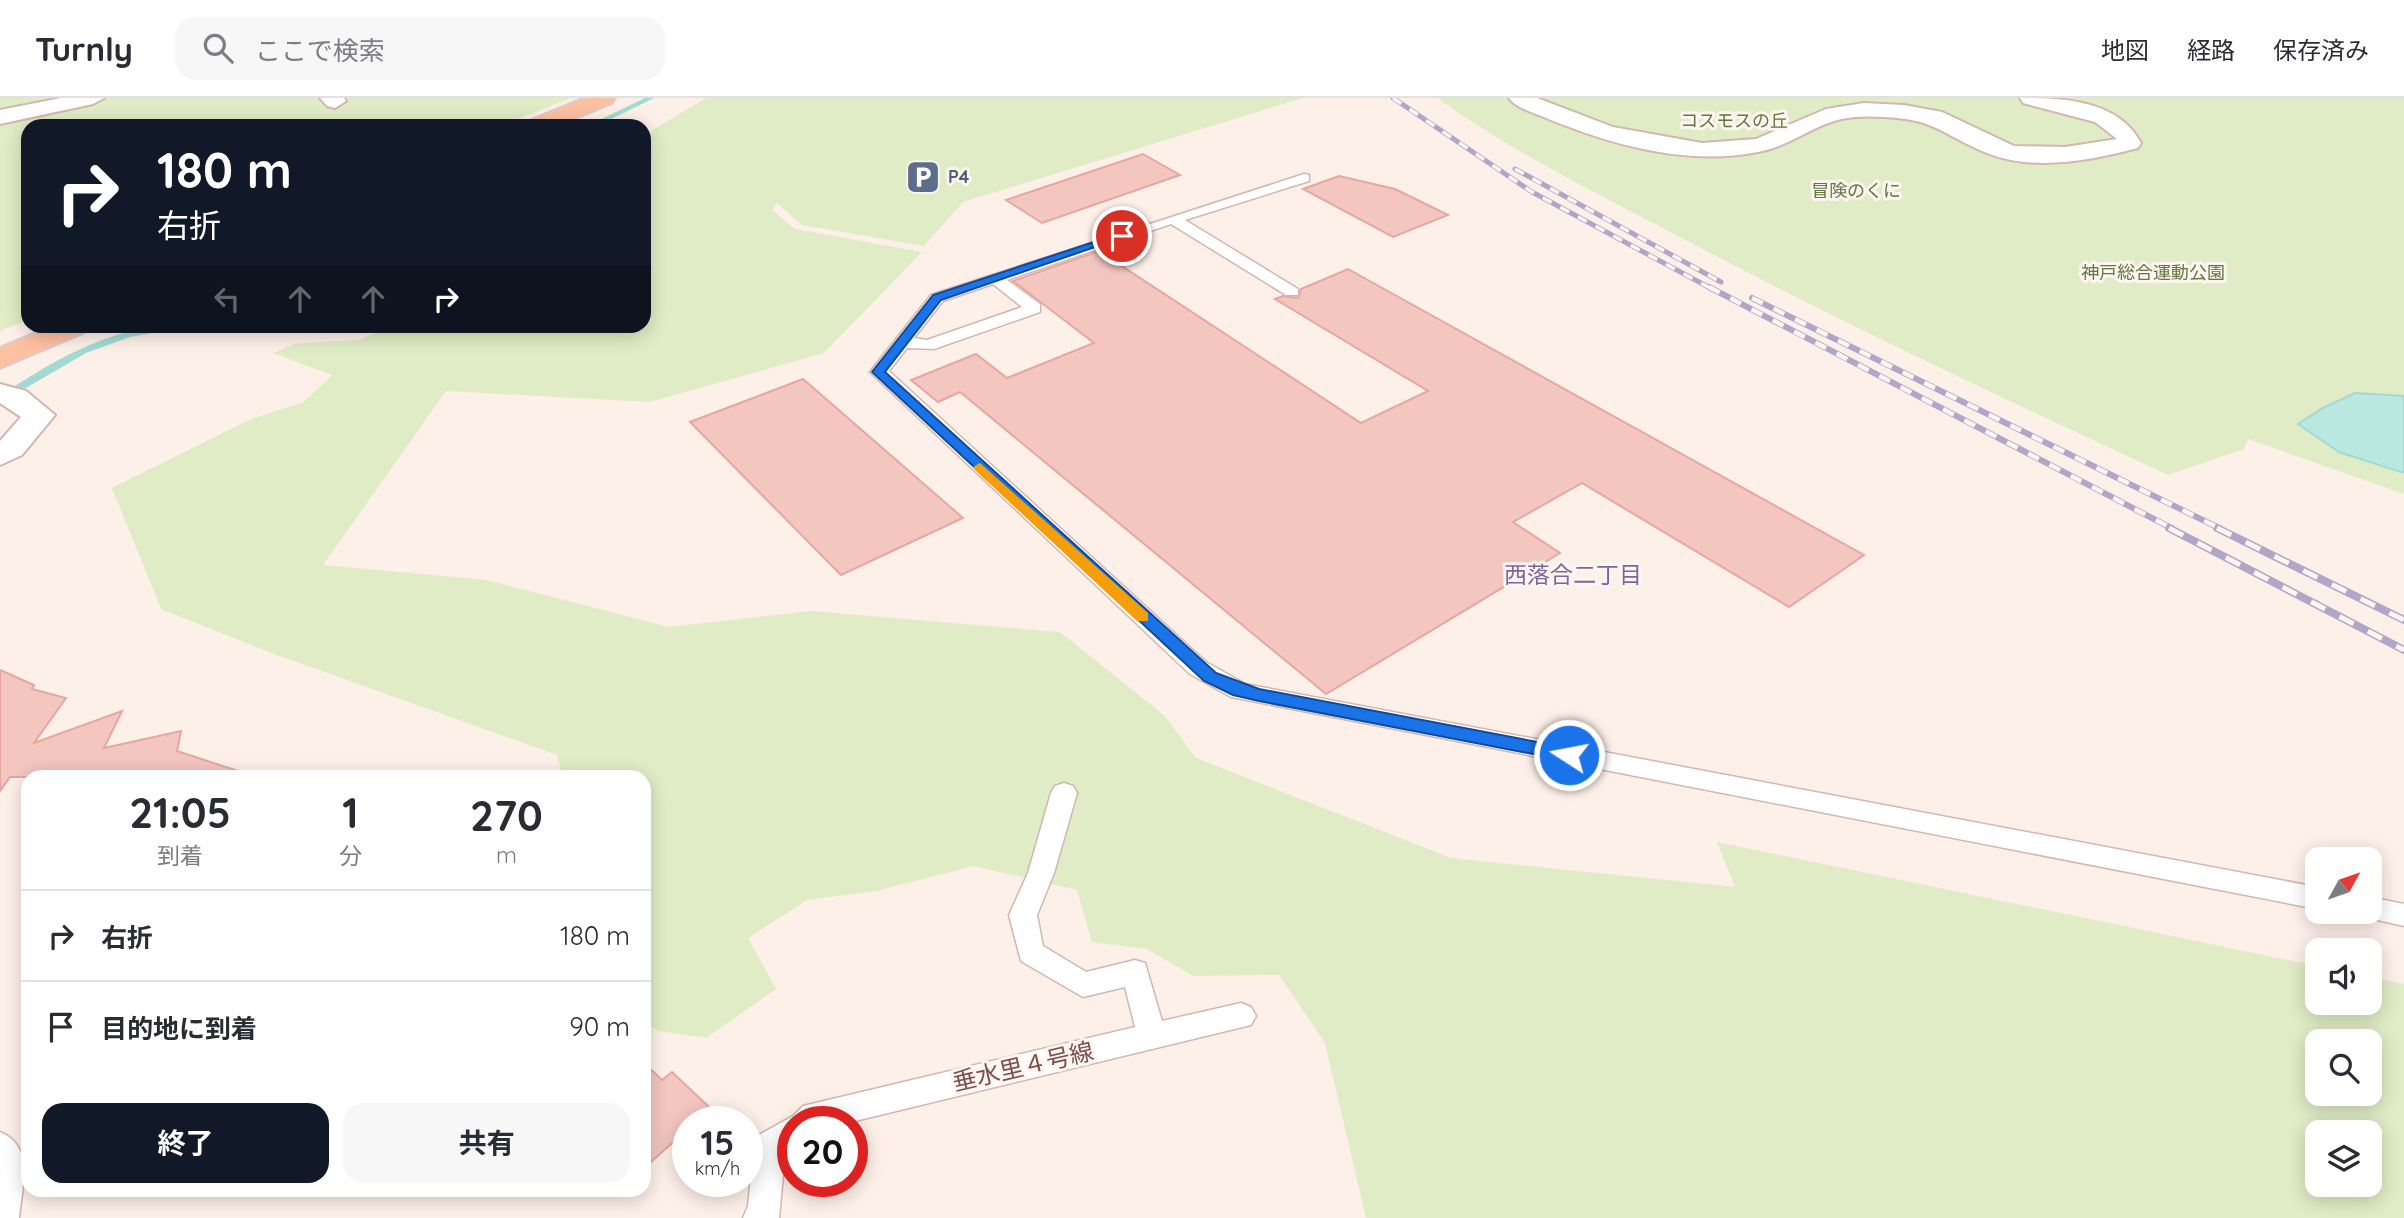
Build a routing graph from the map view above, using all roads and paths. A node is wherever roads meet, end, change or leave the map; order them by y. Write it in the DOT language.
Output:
graph roads {
  1 [pos="93,98"];
  2 [pos="604,98"];
  3 [pos="1520,98"];
  4 [pos="2033,98"];
  5 [pos="0,117"];
  6 [pos="554,119"];
  7 [pos="1592,129"];
  8 [pos="1703,171"];
  9 [pos="1304,178"];
  10 [pos="1173,219"];
  11 [pos="995,278"];
  12 [pos="1292,292"];
  13 [pos="59,333"];
  14 [pos="902,342"];
  15 [pos="0,359"];
  16 [pos="8,395"];
  17 [pos="0,455"];
  18 [pos="1064,793"];
  19 [pos="2305,896"];
  20 [pos="2382,910"];
  21 [pos="2404,915"];
  22 [pos="1241,1016"];
  23 [pos="1152,1037"];
  24 [pos="857,1106"];
  25 [pos="777,1141"];
  26 [pos="0,1147"];
  27 [pos="3,1218"];
  28 [pos="759,1218"];
  1 -- 5 [label="street"];
  2 -- 6 [label="main road"];
  3 -- 7 [label="street"];
  4 -- 7 [label="street"];
  7 -- 8 [label="street"];
  9 -- 10 [label="lane"];
  10 -- 11 [label="lane"];
  10 -- 12 [label="lane"];
  11 -- 14 [label="lane"];
  11 -- 14 [label="lane"];
  13 -- 15 [label="main road"];
  14 -- 19 [label="lane"];
  16 -- 17 [label="street"];
  18 -- 23 [label="lane"];
  20 -- 21 [label="lane"];
  22 -- 23 [label="lane, 垂水里４号線"];
  23 -- 24 [label="lane, 垂水里４号線"];
  25 -- 28 [label="lane"];
  26 -- 27 [label="lane"];
}
